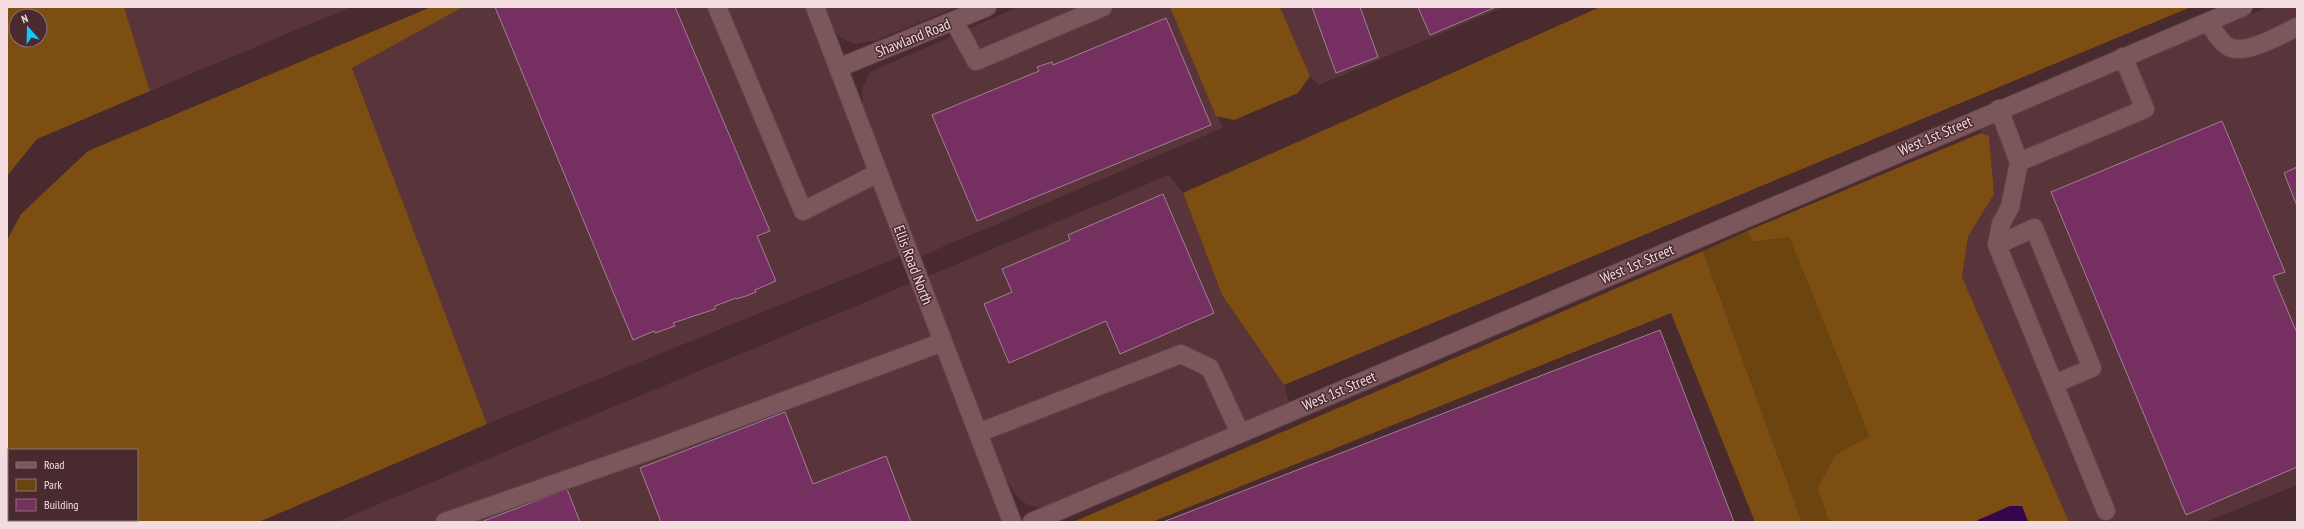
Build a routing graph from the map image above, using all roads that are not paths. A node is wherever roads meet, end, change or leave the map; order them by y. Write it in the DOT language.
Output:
graph roads {
  1 [pos="716,7"];
  2 [pos="815,7"];
  3 [pos="987,7"];
  4 [pos="1104,7"];
  5 [pos="2243,7"];
  6 [pos="1084,11"];
  7 [pos="954,20"];
  8 [pos="2208,22"];
  9 [pos="2297,27"];
  10 [pos="2123,57"];
  11 [pos="838,68"];
  12 [pos="1999,109"];
  13 [pos="2019,162"];
  14 [pos="878,173"];
  15 [pos="1997,245"];
  16 [pos="943,342"];
  17 [pos="2054,384"];
  18 [pos="978,433"];
  19 [pos="1240,433"];
  20 [pos="2106,511"];
  21 [pos="445,522"];
  22 [pos="1012,522"];
  23 [pos="1032,522"];
  1 -- 14 [label="street"];
  2 -- 11 [label="street, Ellis Road North"];
  3 -- 7 [label="street, Shawland Road"];
  4 -- 6 [label="street"];
  5 -- 8 [label="street, West 1st Street"];
  6 -- 7 [label="street"];
  7 -- 11 [label="street, Shawland Road"];
  8 -- 9 [label="street"];
  8 -- 10 [label="street, West 1st Street"];
  10 -- 12 [label="street, West 1st Street"];
  10 -- 13 [label="street"];
  11 -- 14 [label="street, Ellis Road North"];
  12 -- 13 [label="street"];
  12 -- 19 [label="street, West 1st Street"];
  13 -- 15 [label="street"];
  14 -- 16 [label="street, Ellis Road North"];
  15 -- 17 [label="street"];
  15 -- 17 [label="street"];
  16 -- 18 [label="street, Ellis Road North"];
  16 -- 21 [label="street"];
  17 -- 20 [label="street"];
  18 -- 19 [label="street"];
  18 -- 22 [label="street, Ellis Road North"];
  19 -- 23 [label="street, West 1st Street"];
}
